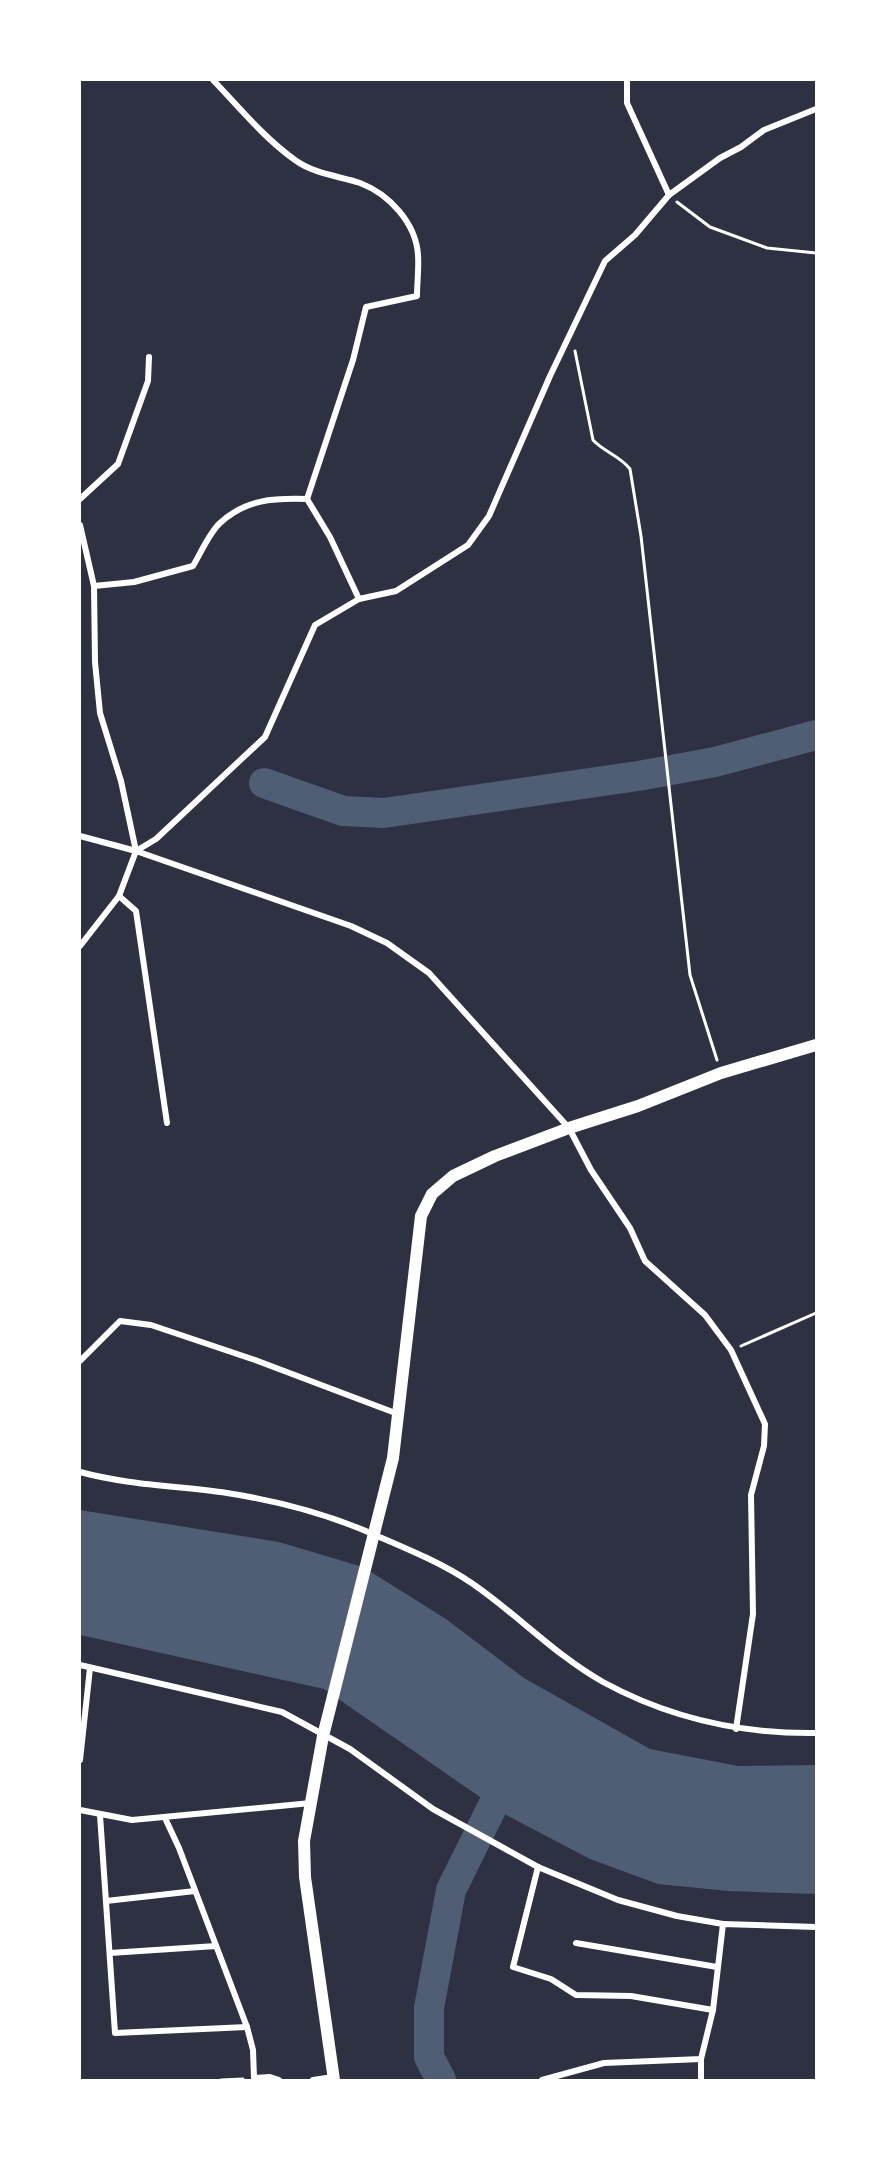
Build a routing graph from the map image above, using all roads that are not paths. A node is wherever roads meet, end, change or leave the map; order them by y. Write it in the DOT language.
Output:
graph roads {
  1 [pos="213,80"];
  2 [pos="627,80"];
  3 [pos="816,109"];
  4 [pos="669,195"];
  5 [pos="149,357"];
  6 [pos="80,498"];
  7 [pos="307,499"];
  8 [pos="80,525"];
  9 [pos="94,586"];
  10 [pos="359,599"];
  11 [pos="80,836"];
  12 [pos="136,851"];
  13 [pos="119,896"];
  14 [pos="80,946"];
  15 [pos="816,1045"];
  16 [pos="167,1123"];
  17 [pos="569,1128"];
  18 [pos="80,1361"];
  19 [pos="398,1414"];
  20 [pos="80,1472"];
  21 [pos="373,1539"];
  22 [pos="80,1665"];
  23 [pos="90,1668"];
  24 [pos="736,1729"];
  25 [pos="816,1733"];
  26 [pos="323,1736"];
  27 [pos="80,1760"];
  28 [pos="311,1803"];
  29 [pos="80,1810"];
  30 [pos="100,1815"];
  31 [pos="165,1818"];
  32 [pos="538,1867"];
  33 [pos="195,1891"];
  34 [pos="106,1901"];
  35 [pos="723,1924"];
  36 [pos="816,1927"];
  37 [pos="576,1943"];
  38 [pos="216,1946"];
  39 [pos="110,1953"];
  40 [pos="717,1967"];
  41 [pos="713,2010"];
  42 [pos="247,2027"];
  43 [pos="701,2059"];
  44 [pos="334,2079"];
  45 [pos="279,2080"];
  46 [pos="313,2080"];
  47 [pos="542,2080"];
  48 [pos="701,2080"];
  1 -- 7 [label="street"];
  2 -- 4 [label="street"];
  3 -- 4 [label="street"];
  4 -- 10 [label="street"];
  5 -- 6 [label="street"];
  7 -- 9 [label="street"];
  7 -- 10 [label="street"];
  8 -- 9 [label="street"];
  9 -- 12 [label="street"];
  10 -- 12 [label="street"];
  11 -- 12 [label="street"];
  12 -- 13 [label="street"];
  12 -- 17 [label="street"];
  13 -- 14 [label="street"];
  13 -- 16 [label="street"];
  15 -- 17 [label="main road"];
  17 -- 19 [label="main road"];
  17 -- 24 [label="street"];
  18 -- 19 [label="street"];
  19 -- 21 [label="main road"];
  20 -- 21 [label="street"];
  21 -- 24 [label="street"];
  21 -- 26 [label="main road"];
  22 -- 23 [label="street"];
  23 -- 26 [label="street"];
  23 -- 27 [label="street"];
  24 -- 25 [label="street"];
  26 -- 28 [label="main road"];
  26 -- 32 [label="street"];
  28 -- 31 [label="street"];
  28 -- 44 [label="main road"];
  29 -- 30 [label="street"];
  30 -- 31 [label="street"];
  30 -- 34 [label="street"];
  31 -- 33 [label="street"];
  32 -- 35 [label="street"];
  32 -- 41 [label="street"];
  33 -- 34 [label="street"];
  33 -- 38 [label="street"];
  34 -- 39 [label="street"];
  35 -- 36 [label="street"];
  35 -- 40 [label="street"];
  37 -- 40 [label="street"];
  38 -- 39 [label="street"];
  38 -- 42 [label="street"];
  39 -- 42 [label="street"];
  40 -- 41 [label="street"];
  41 -- 43 [label="street"];
  42 -- 45 [label="street"];
  43 -- 47 [label="street"];
  43 -- 48 [label="street"];
  44 -- 46 [label="street"];
}
